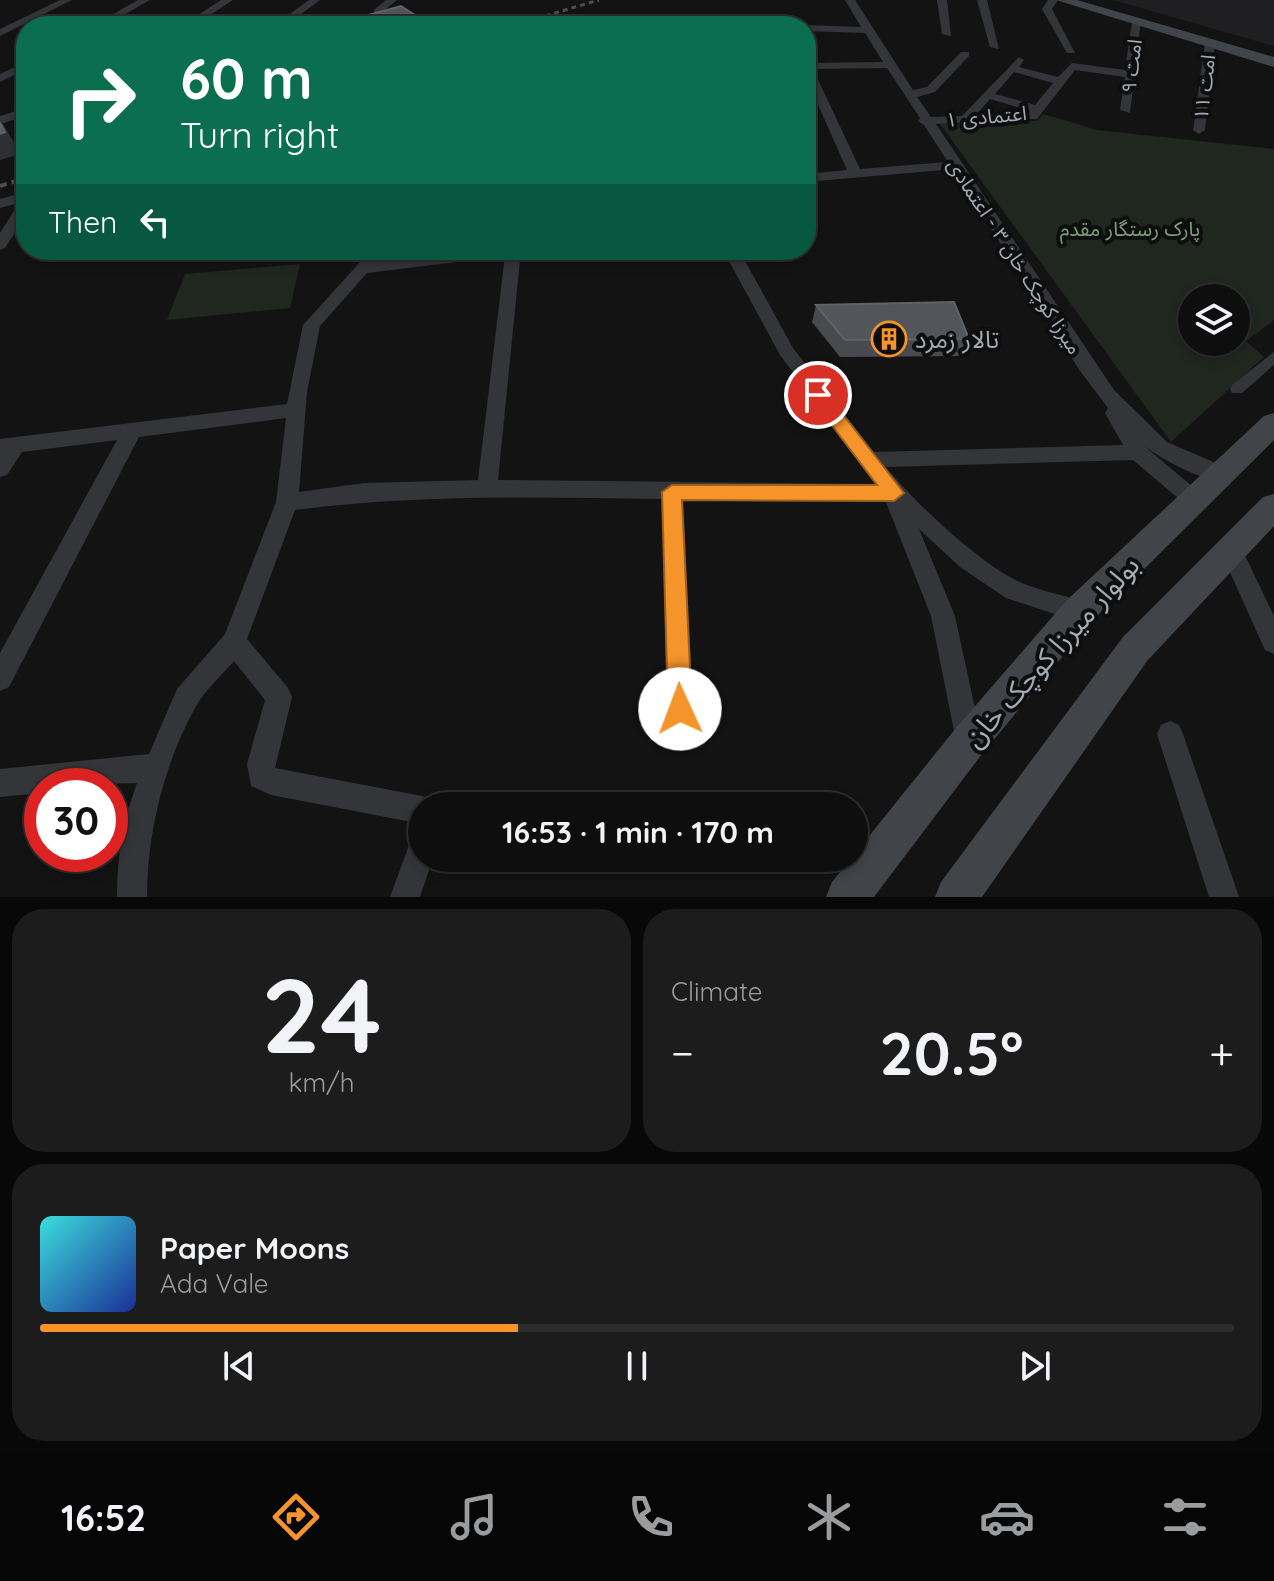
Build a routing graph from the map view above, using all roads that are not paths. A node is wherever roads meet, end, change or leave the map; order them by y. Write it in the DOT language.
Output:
graph roads {
  1 [pos="67,0"];
  2 [pos="145,0"];
  3 [pos="228,0"];
  4 [pos="315,0"];
  5 [pos="392,0"];
  6 [pos="850,0"];
  7 [pos="942,0"];
  8 [pos="982,0"];
  9 [pos="1053,0"];
  10 [pos="1063,0"];
  11 [pos="1087,0"];
  12 [pos="377,12"];
  13 [pos="34,16"];
  14 [pos="115,16"];
  15 [pos="202,16"];
  16 [pos="292,16"];
  17 [pos="1137,22"];
  18 [pos="816,28"];
  19 [pos="868,30"];
  20 [pos="947,34"];
  21 [pos="1210,43"];
  22 [pos="995,47"];
  23 [pos="1071,51"];
  24 [pos="965,54"];
  25 [pos="1274,54"];
  26 [pos="1274,62"];
  27 [pos="890,65"];
  28 [pos="816,66"];
  29 [pos="1129,74"];
  30 [pos="1060,81"];
  31 [pos="816,88"];
  32 [pos="908,95"];
  33 [pos="987,95"];
  34 [pos="1038,109"];
  35 [pos="1126,110"];
  36 [pos="966,119"];
  37 [pos="924,121"];
  38 [pos="1199,130"];
  39 [pos="956,165"];
  40 [pos="854,171"];
  41 [pos="816,177"];
  42 [pos="16,219"];
  43 [pos="0,245"];
  44 [pos="370,260"];
  45 [pos="433,260"];
  46 [pos="511,260"];
  47 [pos="736,260"];
  48 [pos="362,269"];
  49 [pos="1274,357"];
  50 [pos="1098,382"];
  51 [pos="1237,389"];
  52 [pos="296,410"];
  53 [pos="1274,423"];
  54 [pos="132,431"];
  55 [pos="8,446"];
  56 [pos="1137,452"];
  57 [pos="867,460"];
  58 [pos="0,469"];
  59 [pos="1218,473"];
  60 [pos="487,488"];
  61 [pos="672,492"];
  62 [pos="894,493"];
  63 [pos="1192,498"];
  64 [pos="287,502"];
  65 [pos="1274,506"];
  66 [pos="1230,548"];
  67 [pos="1079,611"];
  68 [pos="234,642"];
  69 [pos="1274,642"];
  70 [pos="0,678"];
  71 [pos="680,709"];
  72 [pos="1170,734"];
  73 [pos="969,741"];
  74 [pos="157,767"];
  75 [pos="0,783"];
  76 [pos="408,807"];
  77 [pos="414,872"];
  78 [pos="132,897"];
  79 [pos="405,897"];
  80 [pos="847,897"];
  81 [pos="956,897"];
  82 [pos="1224,897"];
  1 -- 13 [label="street"];
  2 -- 14 [label="street"];
  3 -- 15 [label="street"];
  4 -- 16 [label="street"];
  5 -- 12 [label="street"];
  6 -- 19 [label="street, میرزا کوچک خان ۳ - اعتمادی"];
  7 -- 20 [label="street"];
  8 -- 22 [label="street"];
  9 -- 23 [label="street"];
  10 -- 17 [label="main road"];
  11 -- 25 [label="main road"];
  17 -- 21 [label="main road"];
  17 -- 29 [label="street, امت ۹"];
  18 -- 19 [label="street"];
  19 -- 27 [label="street, میرزا کوچک خان ۳ - اعتمادی"];
  21 -- 26 [label="main road"];
  21 -- 38 [label="street, امت ۱۱"];
  24 -- 32 [label="street"];
  27 -- 28 [label="street"];
  27 -- 32 [label="street, میرزا کوچک خان ۳ - اعتمادی"];
  29 -- 30 [label="street, اعتمادی ۱"];
  29 -- 35 [label="street, امت ۹"];
  30 -- 33 [label="street"];
  30 -- 34 [label="street, اعتمادی ۱"];
  31 -- 40 [label="street"];
  32 -- 37 [label="street, میرزا کوچک خان ۳ - اعتمادی"];
  33 -- 34 [label="street"];
  33 -- 36 [label="street"];
  34 -- 36 [label="street, اعتمادی ۱"];
  36 -- 37 [label="street, اعتمادی ۱"];
  37 -- 39 [label="street, میرزا کوچک خان ۳ - اعتمادی"];
  39 -- 40 [label="street"];
  39 -- 50 [label="street, میرزا کوچک خان ۳ - اعتمادی"];
  40 -- 41 [label="street"];
  42 -- 43 [label="street"];
  44 -- 48 [label="street"];
  45 -- 48 [label="street"];
  46 -- 60 [label="street"];
  47 -- 57 [label="street"];
  48 -- 52 [label="street"];
  49 -- 51 [label="street"];
  50 -- 56 [label="street"];
  50 -- 59 [label="street, میرزا کوچک خان ۳ - اعتمادی"];
  52 -- 54 [label="street"];
  52 -- 64 [label="street"];
  53 -- 59 [label="main road, بولوار میرزا کوچک خان"];
  54 -- 55 [label="street"];
  54 -- 70 [label="street"];
  55 -- 58 [label="street"];
  56 -- 57 [label="street"];
  56 -- 63 [label="street"];
  57 -- 62 [label="street"];
  59 -- 63 [label="main road, بولوار میرزا کوچک خان"];
  60 -- 61 [label="street"];
  60 -- 64 [label="street"];
  61 -- 62 [label="street"];
  61 -- 71 [label="street"];
  62 -- 67 [label="street"];
  62 -- 73 [label="street"];
  63 -- 67 [label="main road, بولوار میرزا کوچک خان"];
  64 -- 68 [label="street"];
  65 -- 66 [label="main road"];
  66 -- 69 [label="street"];
  66 -- 81 [label="main road"];
  67 -- 73 [label="main road, بولوار میرزا کوچک خان"];
  68 -- 74 [label="street"];
  68 -- 76 [label="street"];
  72 -- 82 [label="street"];
  73 -- 80 [label="main road, بولوار میرزا کوچک خان"];
  74 -- 75 [label="street"];
  74 -- 78 [label="street"];
  77 -- 79 [label="street"];
}
